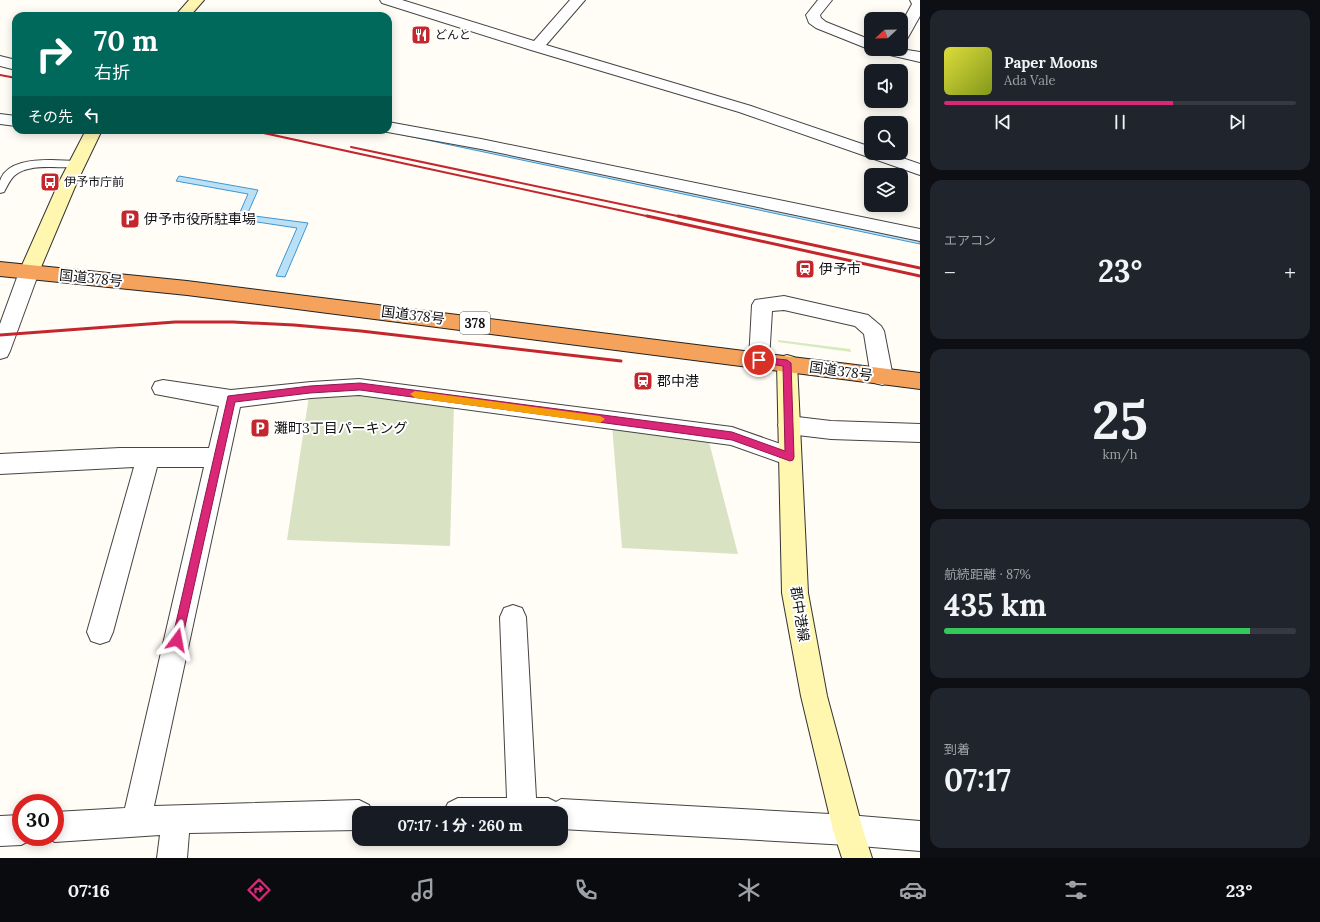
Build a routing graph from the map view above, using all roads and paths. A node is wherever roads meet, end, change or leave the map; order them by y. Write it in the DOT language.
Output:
graph roads {
  1 [pos="197,0"];
  2 [pos="387,0"];
  3 [pos="578,0"];
  4 [pos="825,0"];
  5 [pos="918,3"];
  6 [pos="186,12"];
  7 [pos="908,24"];
  8 [pos="864,42"];
  9 [pos="536,47"];
  10 [pos="908,54"];
  11 [pos="920,57"];
  12 [pos="0,61"];
  13 [pos="12,64"];
  14 [pos="0,119"];
  15 [pos="12,120"];
  16 [pos="392,127"];
  17 [pos="92,134"];
  18 [pos="864,151"];
  19 [pos="891,160"];
  20 [pos="77,164"];
  21 [pos="920,170"];
  22 [pos="0,190"];
  23 [pos="920,235"];
  24 [pos="0,269"];
  25 [pos="29,272"];
  26 [pos="0,351"];
  27 [pos="759,360"];
  28 [pos="787,363"];
  29 [pos="882,377"];
  30 [pos="920,381"];
  31 [pos="163,388"];
  32 [pos="231,398"];
  33 [pos="789,425"];
  34 [pos="920,433"];
  35 [pos="148,457"];
  36 [pos="790,457"];
  37 [pos="218,458"];
  38 [pos="0,464"];
  39 [pos="513,617"];
  40 [pos="100,632"];
  41 [pos="534,806"];
  42 [pos="568,814"];
  43 [pos="352,815"];
  44 [pos="176,819"];
  45 [pos="136,822"];
  46 [pos="64,826"];
  47 [pos="12,830"];
  48 [pos="848,830"];
  49 [pos="0,831"];
  50 [pos="920,836"];
  51 [pos="172,858"];
  52 [pos="857,858"];
  1 -- 6 [label="main road"];
  2 -- 9 [label="street"];
  3 -- 9 [label="street"];
  4 -- 8 [label="street"];
  5 -- 7 [label="street"];
  9 -- 18 [label="street"];
  10 -- 11 [label="street"];
  12 -- 13 [label="street"];
  14 -- 15 [label="street"];
  16 -- 23 [label="street"];
  17 -- 20 [label="main road"];
  19 -- 21 [label="street"];
  20 -- 22 [label="lane"];
  20 -- 25 [label="main road"];
  24 -- 25 [label="highway, 国道378号 / 378"];
  25 -- 26 [label="street"];
  25 -- 27 [label="highway, 国道378号 / 378"];
  27 -- 28 [label="highway, 国道378号 / 378"];
  27 -- 29 [label="street"];
  28 -- 29 [label="highway, 国道378号 / 378"];
  28 -- 33 [label="main road, 郡中港線"];
  29 -- 30 [label="highway, 国道378号 / 378"];
  31 -- 32 [label="street"];
  32 -- 36 [label="street"];
  32 -- 37 [label="street"];
  33 -- 34 [label="street"];
  33 -- 36 [label="main road, 郡中港線"];
  35 -- 37 [label="street"];
  35 -- 38 [label="street"];
  35 -- 40 [label="street"];
  36 -- 48 [label="main road, 郡中港線"];
  37 -- 45 [label="street"];
  39 -- 41 [label="street"];
  42 -- 48 [label="street"];
  43 -- 44 [label="street"];
  44 -- 45 [label="street"];
  44 -- 51 [label="street"];
  45 -- 46 [label="street"];
  47 -- 49 [label="street"];
  48 -- 50 [label="street"];
  48 -- 52 [label="main road, 郡中港線"];
}
